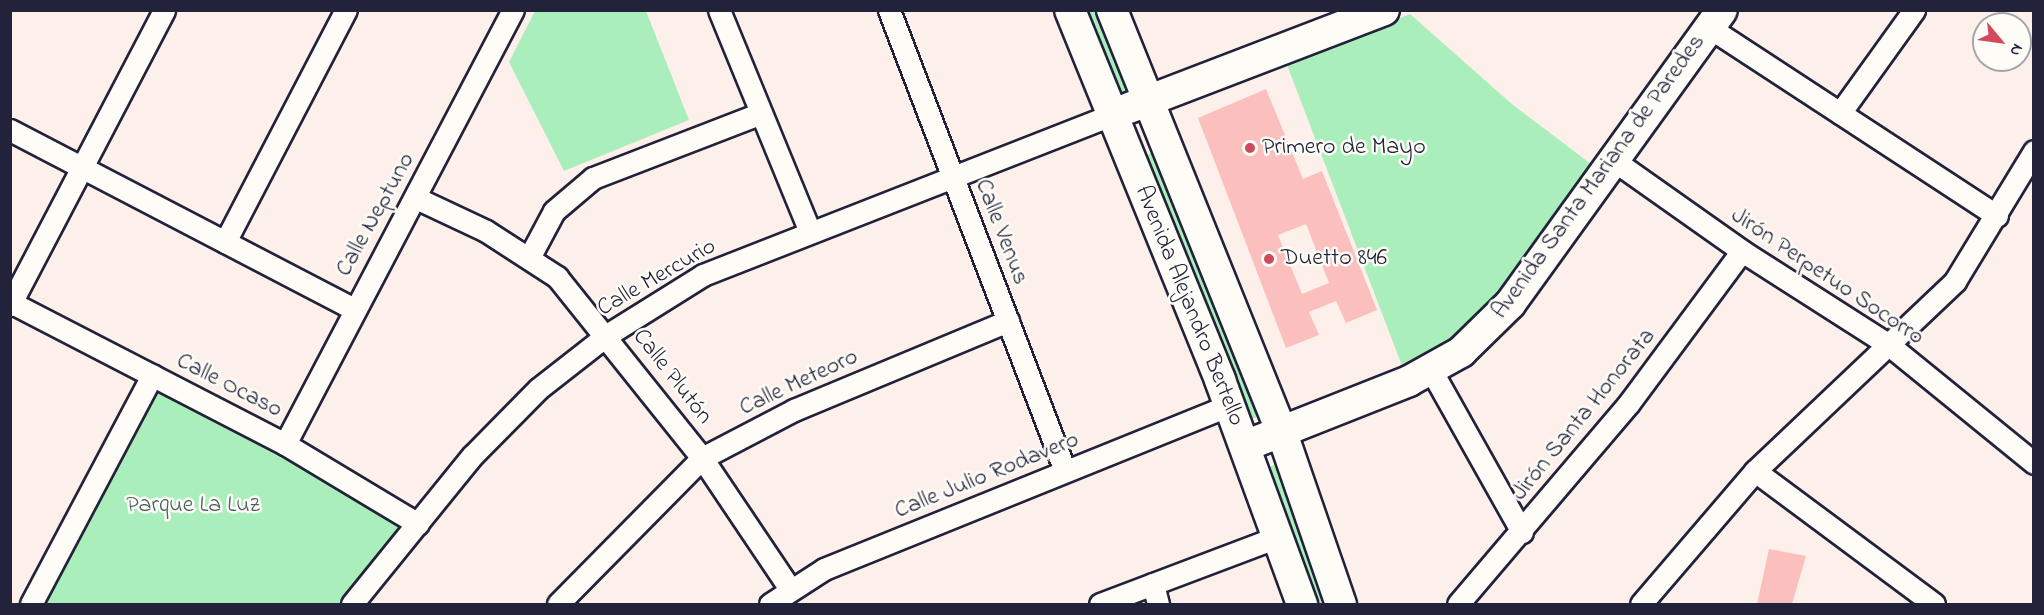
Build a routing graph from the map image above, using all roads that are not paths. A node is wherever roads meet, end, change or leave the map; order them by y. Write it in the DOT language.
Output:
graph roads {
  1 [pos="164,10"];
  2 [pos="346,10"];
  3 [pos="513,10"];
  4 [pos="719,10"];
  5 [pos="889,10"];
  6 [pos="1070,10"];
  7 [pos="1112,10"];
  8 [pos="1384,10"];
  9 [pos="1914,10"];
  10 [pos="1719,26"];
  11 [pos="1147,101"];
  12 [pos="1840,113"];
  13 [pos="759,114"];
  14 [pos="1112,115"];
  15 [pos="10,130"];
  16 [pos="2034,151"];
  17 [pos="1616,162"];
  18 [pos="82,168"];
  19 [pos="953,179"];
  20 [pos="416,198"];
  21 [pos="1997,216"];
  22 [pos="810,232"];
  23 [pos="225,242"];
  24 [pos="1742,251"];
  25 [pos="530,256"];
  26 [pos="11,304"];
  27 [pos="354,309"];
  28 [pos="1008,321"];
  29 [pos="607,335"];
  30 [pos="1889,345"];
  31 [pos="1431,370"];
  32 [pos="152,375"];
  33 [pos="1229,405"];
  34 [pos="1282,433"];
  35 [pos="285,444"];
  36 [pos="1245,446"];
  37 [pos="702,458"];
  38 [pos="2034,463"];
  39 [pos="1065,471"];
  40 [pos="1755,471"];
  41 [pos="418,524"];
  42 [pos="1522,532"];
  43 [pos="1280,536"];
  44 [pos="1153,584"];
  45 [pos="790,589"];
  46 [pos="31,604"];
  47 [pos="352,604"];
  48 [pos="558,604"];
  49 [pos="770,604"];
  50 [pos="1100,604"];
  51 [pos="1158,604"];
  52 [pos="1302,604"];
  53 [pos="1341,604"];
  54 [pos="1458,604"];
  55 [pos="1641,604"];
  56 [pos="1934,604"];
  1 -- 18 [label="street"];
  2 -- 23 [label="street"];
  3 -- 20 [label="street, Calle Neptuno"];
  4 -- 13 [label="street"];
  5 -- 19 [label="street, Calle Venus"];
  6 -- 14 [label="main road, Avenida Alejandro Bertello"];
  7 -- 11 [label="main road, Avenida Alejandro Bertello"];
  8 -- 11 [label="main road"];
  9 -- 12 [label="street"];
  10 -- 12 [label="street"];
  10 -- 17 [label="main road, Avenida Santa Mariana de Paredes"];
  11 -- 14 [label="main road"];
  11 -- 34 [label="main road, Avenida Alejandro Bertello"];
  12 -- 21 [label="street"];
  13 -- 22 [label="street"];
  13 -- 25 [label="street"];
  14 -- 19 [label="street, Calle Mercurio"];
  14 -- 33 [label="main road, Avenida Alejandro Bertello"];
  15 -- 18 [label="street"];
  16 -- 21 [label="street"];
  17 -- 24 [label="street, Jirón Perpetuo Socorro"];
  17 -- 31 [label="main road, Avenida Santa Mariana de Paredes"];
  18 -- 23 [label="street"];
  18 -- 26 [label="street"];
  19 -- 22 [label="street, Calle Mercurio"];
  19 -- 28 [label="street, Calle Venus"];
  20 -- 25 [label="street, Calle Plutón"];
  20 -- 27 [label="street, Calle Neptuno"];
  21 -- 30 [label="street"];
  22 -- 29 [label="street, Calle Mercurio"];
  23 -- 27 [label="street"];
  24 -- 30 [label="street, Jirón Perpetuo Socorro"];
  24 -- 42 [label="street, Jirón Santa Honorata"];
  25 -- 29 [label="street, Calle Plutón"];
  26 -- 32 [label="street, Calle Ocaso"];
  27 -- 35 [label="street, Calle Neptuno"];
  28 -- 37 [label="street, Calle Meteoro"];
  28 -- 39 [label="street, Calle Venus"];
  29 -- 37 [label="street, Calle Plutón"];
  29 -- 41 [label="street, Calle Mercurio"];
  30 -- 38 [label="street, Jirón Perpetuo Socorro"];
  30 -- 40 [label="street"];
  31 -- 34 [label="main road, Avenida Santa Mariana de Paredes"];
  31 -- 42 [label="street"];
  32 -- 35 [label="street, Calle Ocaso"];
  32 -- 46 [label="street"];
  33 -- 36 [label="main road, Avenida Alejandro Bertello"];
  33 -- 39 [label="street, Calle Julio Rodavero"];
  34 -- 36 [label="main road, Avenida Santa Mariana de Paredes"];
  34 -- 53 [label="main road, Avenida Alejandro Bertello"];
  35 -- 41 [label="street, Calle Ocaso"];
  36 -- 43 [label="main road, Avenida Alejandro Bertello"];
  37 -- 45 [label="street, Calle Plutón"];
  37 -- 48 [label="street, Calle Meteoro"];
  39 -- 45 [label="street, Calle Julio Rodavero"];
  40 -- 55 [label="street"];
  40 -- 56 [label="street"];
  41 -- 47 [label="street, Calle Mercurio"];
  42 -- 54 [label="street, Jirón Santa Honorata"];
  43 -- 44 [label="street"];
  43 -- 52 [label="main road, Avenida Alejandro Bertello"];
  44 -- 50 [label="street"];
  44 -- 51 [label="street"];
  45 -- 49 [label="street, Calle Julio Rodavero"];
}
